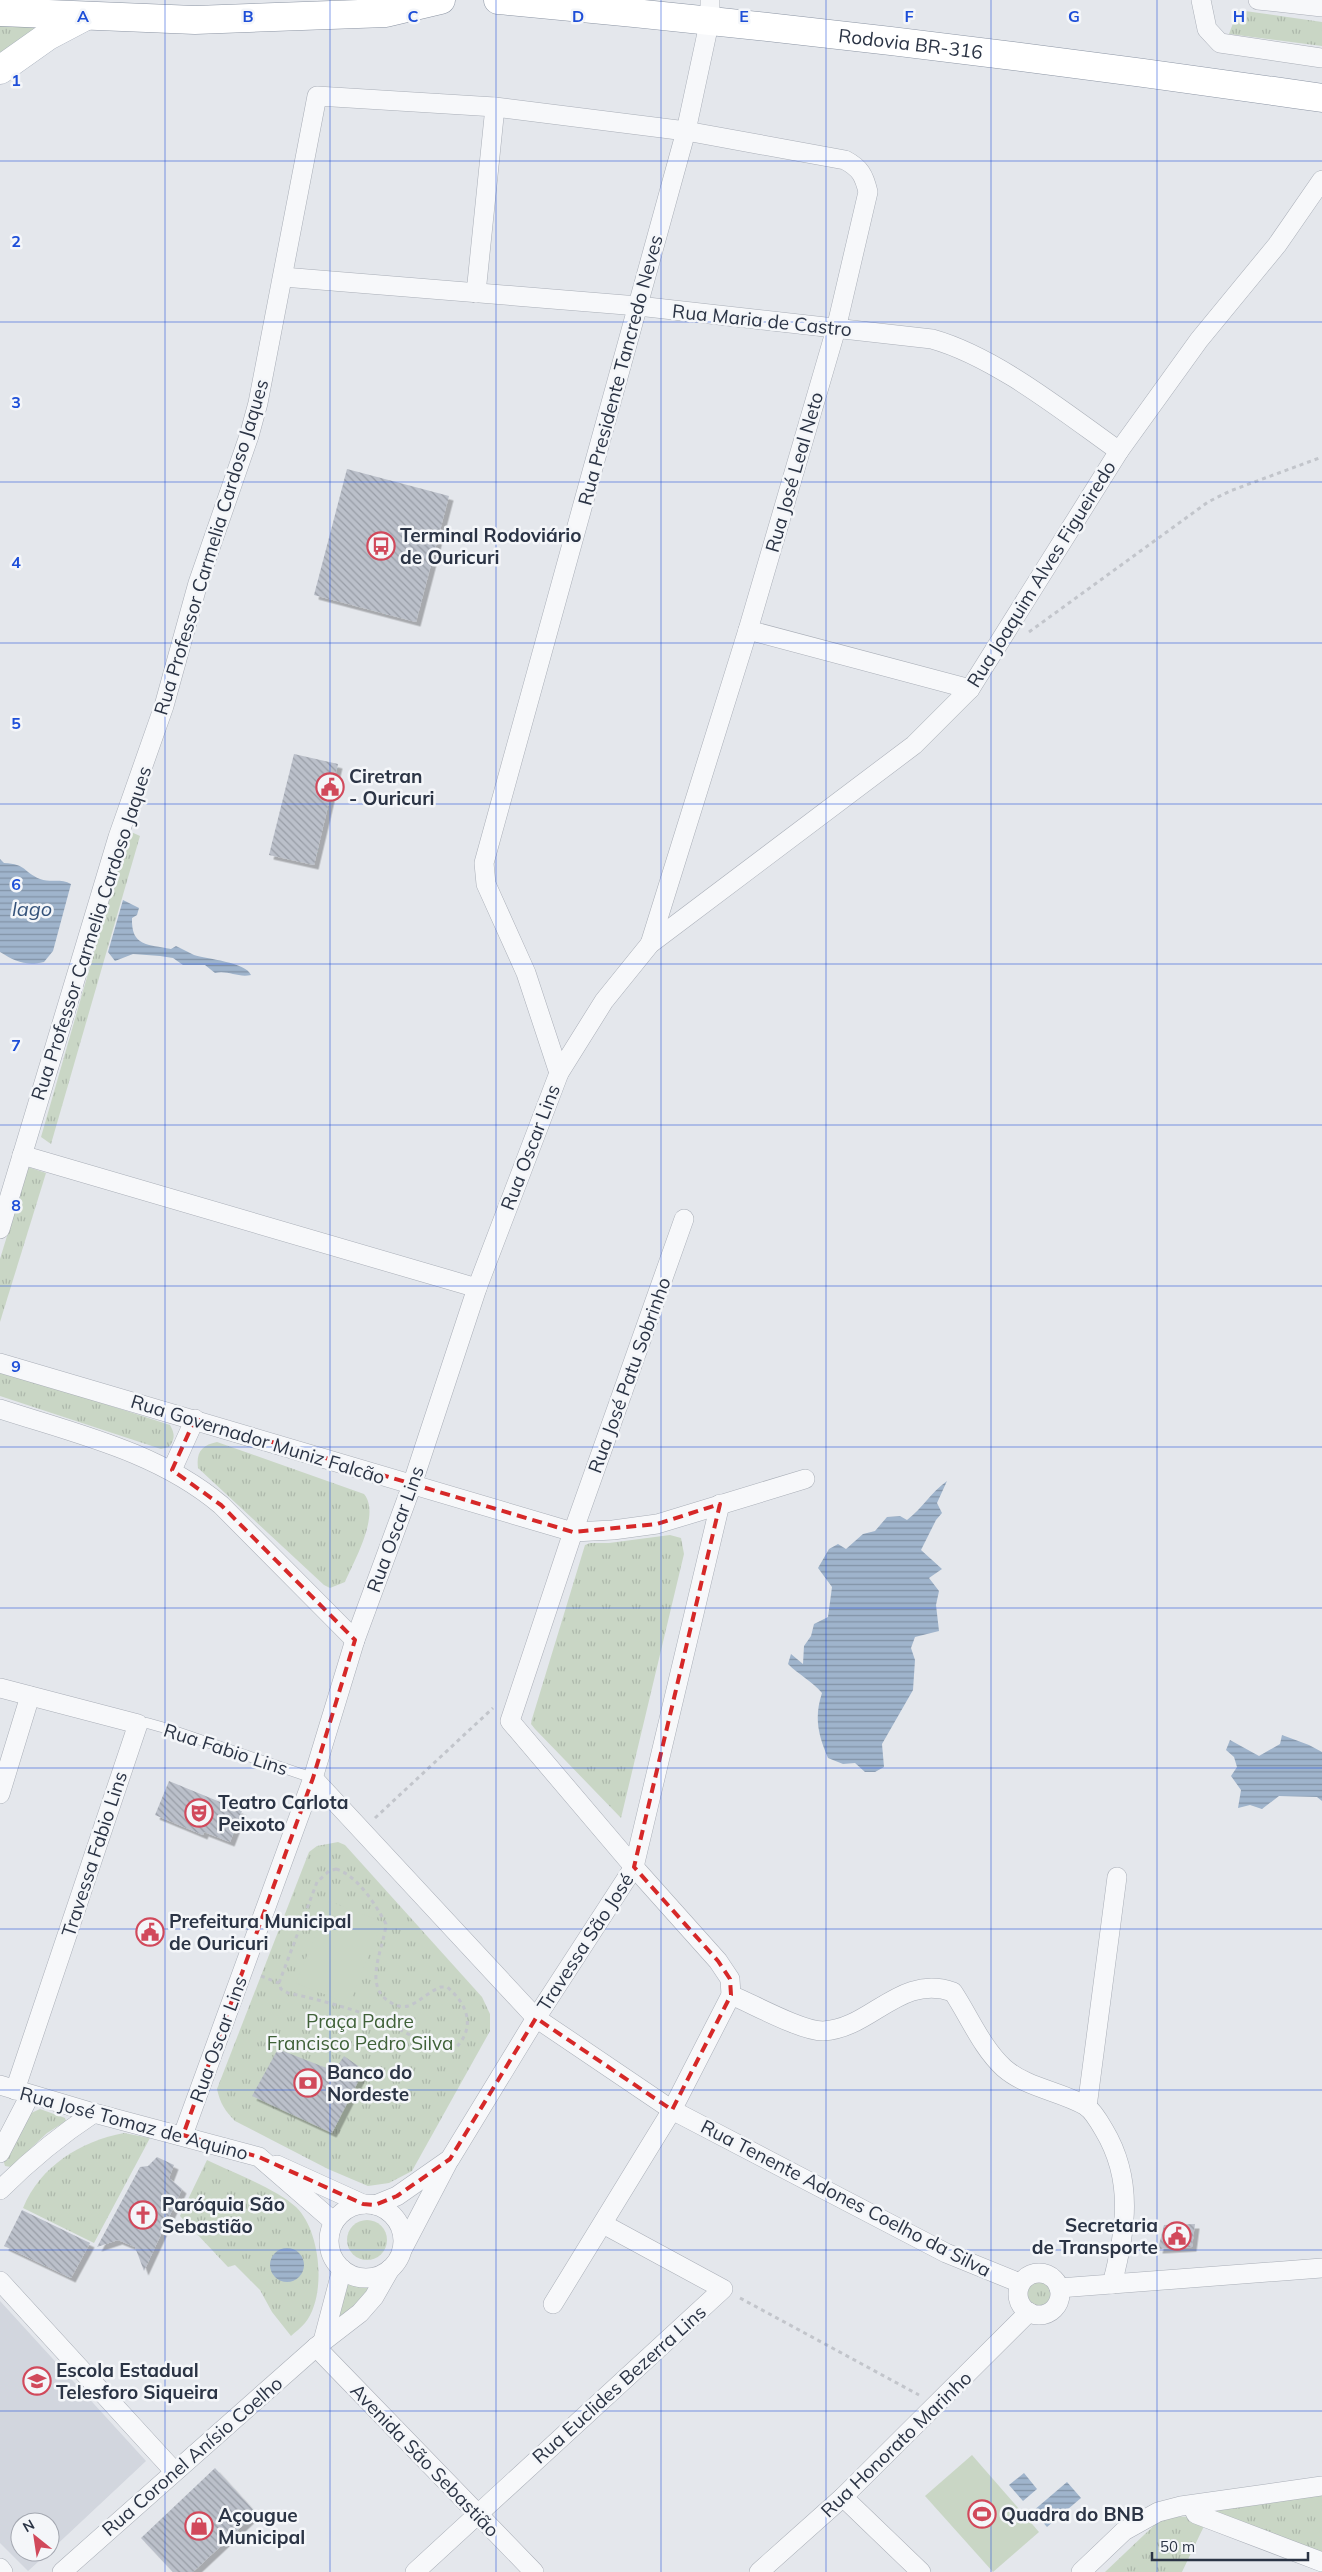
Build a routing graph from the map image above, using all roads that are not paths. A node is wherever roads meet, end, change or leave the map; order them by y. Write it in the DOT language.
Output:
graph roads {
  1 [pos="224,0"];
  2 [pos="441,0"];
  3 [pos="498,0"];
  4 [pos="1201,0"];
  5 [pos="1258,0"];
  6 [pos="1322,7"];
  7 [pos="710,10"];
  8 [pos="0,12"];
  9 [pos="86,16"];
  10 [pos="195,20"];
  11 [pos="1322,58"];
  12 [pos="0,70"];
  13 [pos="1322,98"];
  14 [pos="495,107"];
  15 [pos="686,131"];
  16 [pos="1322,180"];
  17 [pos="283,277"];
  18 [pos="476,293"];
  19 [pos="638,306"];
  20 [pos="836,328"];
  21 [pos="1119,451"];
  22 [pos="748,630"];
  23 [pos="970,689"];
  24 [pos="650,944"];
  25 [pos="559,1073"];
  26 [pos="22,1156"];
  27 [pos="684,1219"];
  28 [pos="0,1229"];
  29 [pos="477,1288"];
  30 [pos="0,1363"];
  31 [pos="0,1409"];
  32 [pos="196,1419"];
  33 [pos="172,1470"];
  34 [pos="805,1479"];
  35 [pos="412,1485"];
  36 [pos="720,1504"];
  37 [pos="573,1532"];
  38 [pos="355,1640"];
  39 [pos="0,1688"];
  40 [pos="30,1696"];
  41 [pos="138,1724"];
  42 [pos="314,1778"];
  43 [pos="0,1794"];
  44 [pos="634,1866"];
  45 [pos="1118,1877"];
  46 [pos="731,1994"];
  47 [pos="536,2018"];
  48 [pos="15,2090"];
  49 [pos="1087,2107"];
  50 [pos="672,2110"];
  51 [pos="94,2113"];
  52 [pos="183,2136"];
  53 [pos="0,2153"];
  54 [pos="260,2157"];
  55 [pos="450,2159"];
  56 [pos="0,2190"];
  57 [pos="369,2204"];
  58 [pos="334,2222"];
  59 [pos="603,2224"];
  60 [pos="402,2250"];
  61 [pos="1322,2268"];
  62 [pos="342,2269"];
  63 [pos="390,2269"];
  64 [pos="0,2281"];
  65 [pos="1020,2283"];
  66 [pos="1112,2284"];
  67 [pos="1059,2288"];
  68 [pos="553,2304"];
  69 [pos="1029,2312"];
  70 [pos="320,2344"];
  71 [pos="174,2472"];
  72 [pos="1322,2486"];
  73 [pos="843,2497"];
  74 [pos="1192,2506"];
  75 [pos="477,2513"];
  76 [pos="1322,2562"];
  77 [pos="0,2568"];
  78 [pos="4,2572"];
  79 [pos="62,2572"];
  80 [pos="416,2572"];
  81 [pos="534,2572"];
  82 [pos="759,2572"];
  83 [pos="921,2572"];
  84 [pos="1081,2572"];
  1 -- 10 [label="main road"];
  2 -- 10 [label="main road"];
  3 -- 7 [label="main road, Rodovia BR-316"];
  4 -- 11 [label="street"];
  5 -- 6 [label="street"];
  7 -- 13 [label="main road, Rodovia BR-316"];
  7 -- 15 [label="street, Rua Presidente Tancredo Neves"];
  8 -- 9 [label="main road"];
  9 -- 10 [label="main road"];
  9 -- 12 [label="main road"];
  14 -- 15 [label="street, Rua Professor Carmelia Cardoso Jaques"];
  14 -- 17 [label="street, Rua Professor Carmelia Cardoso Jaques"];
  14 -- 18 [label="street"];
  15 -- 19 [label="street, Rua Presidente Tancredo Neves"];
  15 -- 20 [label="street, Rua José Leal Neto"];
  16 -- 21 [label="street, Rua Joaquim Alves Figueiredo"];
  17 -- 18 [label="street, Rua Maria de Castro"];
  17 -- 26 [label="street, Rua Professor Carmelia Cardoso Jaques"];
  18 -- 19 [label="street, Rua Maria de Castro"];
  19 -- 20 [label="street, Rua Maria de Castro"];
  19 -- 25 [label="street, Rua Presidente Tancredo Neves"];
  20 -- 21 [label="street, Rua Maria de Castro"];
  20 -- 22 [label="street, Rua José Leal Neto"];
  21 -- 23 [label="street, Rua Joaquim Alves Figueiredo"];
  22 -- 23 [label="street"];
  22 -- 24 [label="street, Rua José Leal Neto"];
  23 -- 24 [label="street, Rua Joaquim Alves Figueiredo"];
  24 -- 25 [label="street, Rua Oscar Lins"];
  25 -- 29 [label="street, Rua Oscar Lins"];
  26 -- 28 [label="street, Rua Professor Carmelia Cardoso Jaques"];
  26 -- 29 [label="street"];
  27 -- 37 [label="street, Rua José Patu Sobrinho"];
  29 -- 35 [label="street, Rua Oscar Lins"];
  30 -- 32 [label="street, Rua Governador Muniz Falcão"];
  31 -- 33 [label="street"];
  32 -- 33 [label="street"];
  32 -- 35 [label="street, Rua Governador Muniz Falcão"];
  33 -- 38 [label="street"];
  34 -- 36 [label="street, Rua Governador Muniz Falcão"];
  35 -- 37 [label="street, Rua Governador Muniz Falcão"];
  35 -- 38 [label="street, Rua Oscar Lins"];
  36 -- 37 [label="street, Rua Governador Muniz Falcão"];
  36 -- 44 [label="street, Travessa São José"];
  37 -- 44 [label="street, Rua José Patu Sobrinho"];
  38 -- 42 [label="street, Rua Oscar Lins"];
  39 -- 40 [label="street"];
  40 -- 41 [label="street"];
  40 -- 43 [label="street"];
  41 -- 42 [label="lane, Rua Fabio Lins"];
  41 -- 48 [label="street, Travessa Fabio Lins"];
  42 -- 47 [label="street"];
  42 -- 52 [label="street, Rua Oscar Lins"];
  44 -- 46 [label="street"];
  44 -- 47 [label="street, Travessa São José"];
  45 -- 49 [label="street"];
  46 -- 49 [label="street"];
  46 -- 50 [label="street"];
  47 -- 50 [label="street"];
  47 -- 55 [label="street, Travessa São José"];
  48 -- 51 [label="street, Rua José Tomaz de Aquino"];
  48 -- 53 [label="street, Travessa Fabio Lins"];
  49 -- 66 [label="street"];
  50 -- 59 [label="street"];
  50 -- 65 [label="street, Rua Tenente Adones Coelho da Silva"];
  51 -- 52 [label="street, Rua José Tomaz de Aquino"];
  51 -- 56 [label="street"];
  52 -- 54 [label="street, Rua José Tomaz de Aquino"];
  54 -- 57 [label="street"];
  54 -- 58 [label="street, Rua José Tomaz de Aquino"];
  55 -- 57 [label="street, Travessa São José"];
  55 -- 60 [label="street, Rua Coronel Anísio Coelho"];
  57 -- 58 [label="street"];
  57 -- 60 [label="street"];
  58 -- 62 [label="street"];
  59 -- 68 [label="street"];
  59 -- 75 [label="street, Rua Euclides Bezerra Lins"];
  60 -- 63 [label="street, Rua Coronel Anísio Coelho"];
  61 -- 66 [label="street"];
  62 -- 63 [label="street"];
  62 -- 70 [label="street"];
  63 -- 70 [label="street, Rua Coronel Anísio Coelho"];
  64 -- 71 [label="street"];
  65 -- 67 [label="street"];
  65 -- 69 [label="street"];
  66 -- 67 [label="street"];
  67 -- 69 [label="street"];
  69 -- 73 [label="street, Rua Honorato Marinho"];
  70 -- 71 [label="street, Rua Coronel Anísio Coelho"];
  70 -- 75 [label="street, Avenida São Sebastião"];
  71 -- 79 [label="street, Rua Coronel Anísio Coelho"];
  72 -- 74 [label="street"];
  73 -- 82 [label="street, Rua Honorato Marinho"];
  73 -- 83 [label="street"];
  74 -- 76 [label="street"];
  74 -- 84 [label="street"];
  75 -- 80 [label="street, Rua Euclides Bezerra Lins"];
  75 -- 81 [label="street, Avenida São Sebastião"];
  77 -- 78 [label="street"];
}
